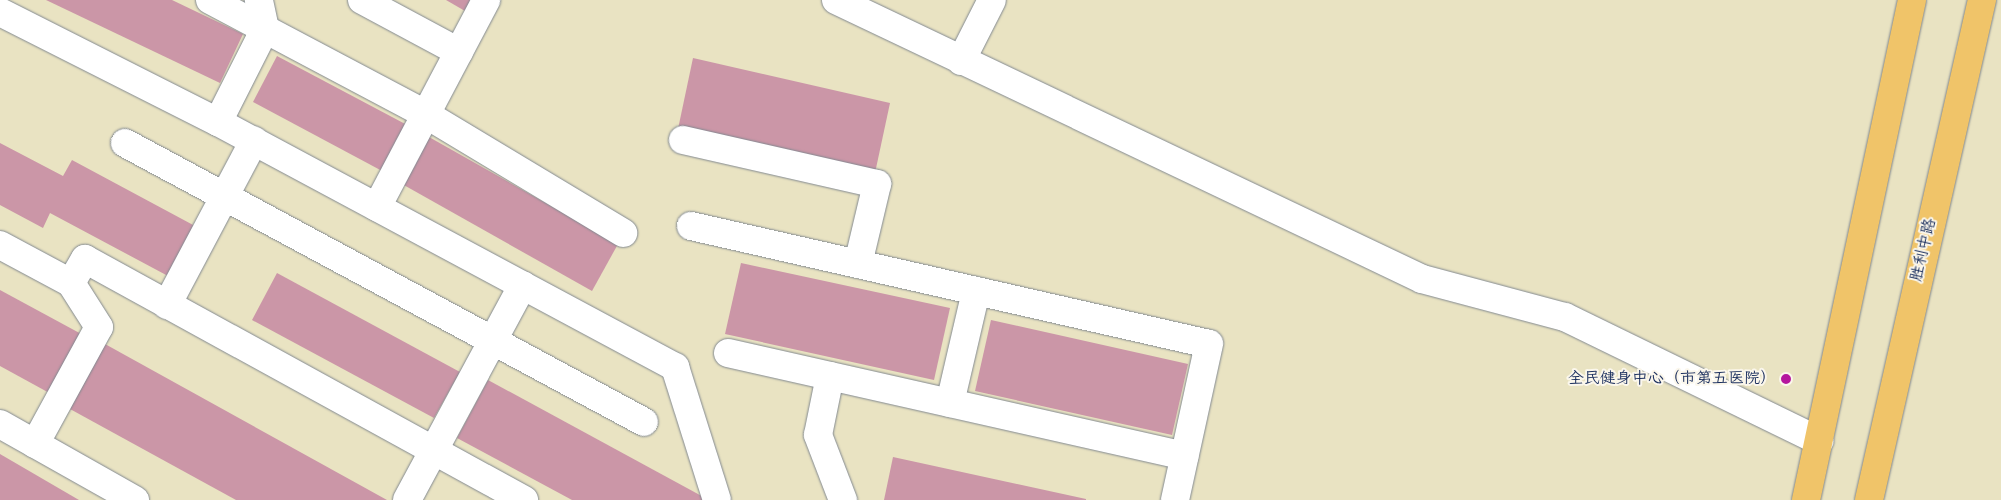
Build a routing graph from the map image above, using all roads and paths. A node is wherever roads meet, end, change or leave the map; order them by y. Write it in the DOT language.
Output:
graph roads {
  1 [pos="210,0"];
  2 [pos="259,0"];
  3 [pos="362,0"];
  4 [pos="486,0"];
  5 [pos="836,0"];
  6 [pos="992,0"];
  7 [pos="1912,0"];
  8 [pos="1982,0"];
  9 [pos="0,12"];
  10 [pos="265,29"];
  11 [pos="459,52"];
  12 [pos="961,61"];
  13 [pos="427,115"];
  14 [pos="218,122"];
  15 [pos="682,140"];
  16 [pos="254,141"];
  17 [pos="125,143"];
  18 [pos="225,196"];
  19 [pos="377,207"];
  20 [pos="691,226"];
  21 [pos="623,233"];
  22 [pos="0,245"];
  23 [pos="858,264"];
  24 [pos="71,283"];
  25 [pos="523,285"];
  26 [pos="976,291"];
  27 [pos="167,305"];
  28 [pos="493,340"];
  29 [pos="728,353"];
  30 [pos="830,376"];
  31 [pos="950,403"];
  32 [pos="644,422"];
  33 [pos="0,424"];
  34 [pos="1819,441"];
  35 [pos="35,444"];
  36 [pos="433,451"];
  37 [pos="1185,456"];
  38 [pos="128,498"];
  39 [pos="407,500"];
  40 [pos="524,500"];
  41 [pos="717,500"];
  42 [pos="843,500"];
  43 [pos="1175,500"];
  44 [pos="1806,500"];
  45 [pos="1868,500"];
  1 -- 10 [label="street"];
  2 -- 10 [label="street"];
  3 -- 11 [label="street"];
  4 -- 11 [label="street"];
  5 -- 12 [label="street"];
  6 -- 12 [label="street"];
  7 -- 34 [label="highway"];
  8 -- 45 [label="highway, 胜利中路"];
  9 -- 14 [label="street"];
  10 -- 13 [label="street"];
  10 -- 14 [label="street"];
  11 -- 13 [label="street"];
  12 -- 34 [label="street"];
  13 -- 19 [label="street"];
  13 -- 21 [label="street"];
  14 -- 16 [label="street"];
  15 -- 23 [label="street"];
  16 -- 18 [label="street"];
  16 -- 19 [label="street"];
  17 -- 18 [label="street"];
  18 -- 27 [label="street"];
  18 -- 28 [label="street"];
  19 -- 25 [label="street"];
  20 -- 23 [label="street"];
  22 -- 24 [label="street"];
  23 -- 26 [label="street"];
  24 -- 27 [label="street"];
  24 -- 35 [label="street"];
  25 -- 28 [label="street"];
  25 -- 41 [label="street"];
  26 -- 31 [label="street"];
  26 -- 37 [label="street"];
  27 -- 36 [label="street"];
  28 -- 32 [label="street"];
  28 -- 36 [label="street"];
  29 -- 30 [label="street"];
  30 -- 31 [label="street"];
  30 -- 42 [label="street"];
  31 -- 37 [label="street"];
  33 -- 35 [label="street"];
  34 -- 44 [label="highway"];
  35 -- 38 [label="street"];
  36 -- 39 [label="street"];
  36 -- 40 [label="street"];
  37 -- 43 [label="street"];
}
